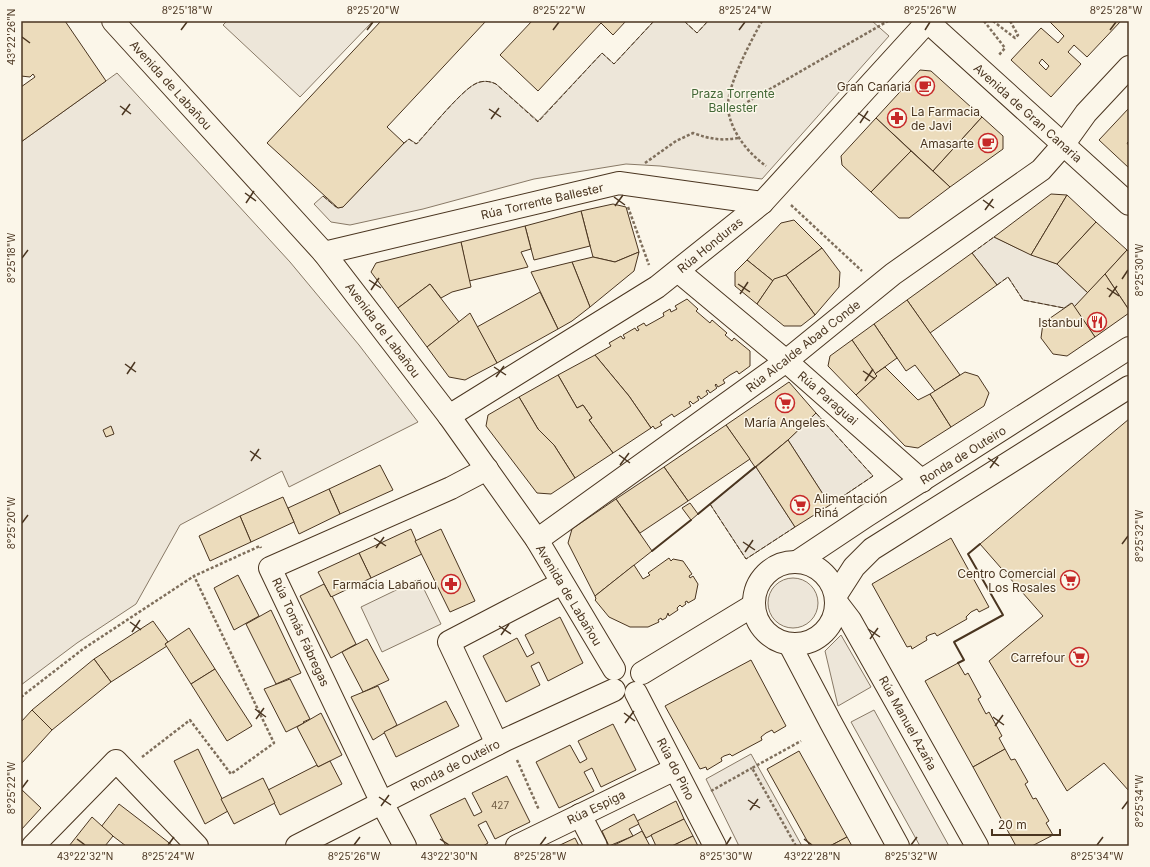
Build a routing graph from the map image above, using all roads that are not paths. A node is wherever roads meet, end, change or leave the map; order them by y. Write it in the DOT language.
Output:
graph roads {
  1 [pos="113,21"];
  2 [pos="927,21"];
  3 [pos="1129,67"];
  4 [pos="1063,145"];
  5 [pos="773,191"];
  6 [pos="1129,204"];
  7 [pos="324,253"];
  8 [pos="678,271"];
  9 [pos="1129,348"];
  10 [pos="786,361"];
  11 [pos="1129,386"];
  12 [pos="449,416"];
  13 [pos="486,469"];
  14 [pos="922,481"];
  15 [pos="537,540"];
  16 [pos="797,562"];
  17 [pos="562,583"];
  18 [pos="836,599"];
  19 [pos="754,605"];
  20 [pos="790,645"];
  21 [pos="614,679"];
  22 [pos="639,683"];
  23 [pos="502,741"];
  24 [pos="675,768"];
  25 [pos="382,803"];
  26 [pos="580,815"];
  27 [pos="33,846"];
  28 [pos="197,846"];
  29 [pos="297,846"];
  30 [pos="405,846"];
  31 [pos="517,846"];
  32 [pos="596,846"];
  33 [pos="715,846"];
  34 [pos="898,846"];
  35 [pos="977,846"];
  1 -- 7 [label="street, Avenida de Labañou"];
  2 -- 4 [label="street, Avenida de Gran Canaria"];
  2 -- 5 [label="street, Rúa Honduras"];
  3 -- 4 [label="street, Rúa Alcalde Abad Conde"];
  4 -- 6 [label="street, Avenida de Gran Canaria"];
  4 -- 10 [label="street, Rúa Alcalde Abad Conde"];
  5 -- 7 [label="street, Rúa Torrente Ballester"];
  5 -- 8 [label="street, Rúa Honduras"];
  7 -- 12 [label="street, Avenida de Labañou"];
  8 -- 10 [label="street, Rúa Paraguai"];
  8 -- 12 [label="street, Rúa Honduras"];
  9 -- 14 [label="street, Ronda de Outeiro"];
  10 -- 14 [label="street, Rúa Paraguai"];
  10 -- 15 [label="street, Rúa Alcalde Abad Conde"];
  11 -- 18 [label="street"];
  12 -- 13 [label="street, Avenida de Labañou"];
  13 -- 15 [label="street, Avenida de Labañou"];
  13 -- 25 [label="street, Rúa Tomás Fábregas"];
  14 -- 16 [label="street, Ronda de Outeiro"];
  15 -- 17 [label="street, Avenida de Labañou"];
  16 -- 18 [label="street"];
  16 -- 19 [label="street, Ronda de Outeiro"];
  17 -- 21 [label="street, Avenida de Labañou"];
  17 -- 23 [label="street"];
  18 -- 20 [label="street"];
  18 -- 35 [label="street, Rúa Manuel Azaña"];
  19 -- 20 [label="street, Ronda de Outeiro"];
  19 -- 22 [label="street"];
  20 -- 34 [label="street"];
  21 -- 22 [label="street"];
  21 -- 22 [label="street, Ronda de Outeiro"];
  21 -- 23 [label="street, Ronda de Outeiro"];
  22 -- 24 [label="street, Rúa do Pino"];
  23 -- 25 [label="street, Ronda de Outeiro"];
  24 -- 26 [label="street, Rúa Espiga"];
  24 -- 33 [label="street, Rúa do Pino"];
  25 -- 29 [label="street, Ronda de Outeiro"];
  25 -- 30 [label="street"];
  26 -- 31 [label="street, Rúa Espiga"];
  26 -- 32 [label="street"];
  27 -- 28 [label="street"];
}
